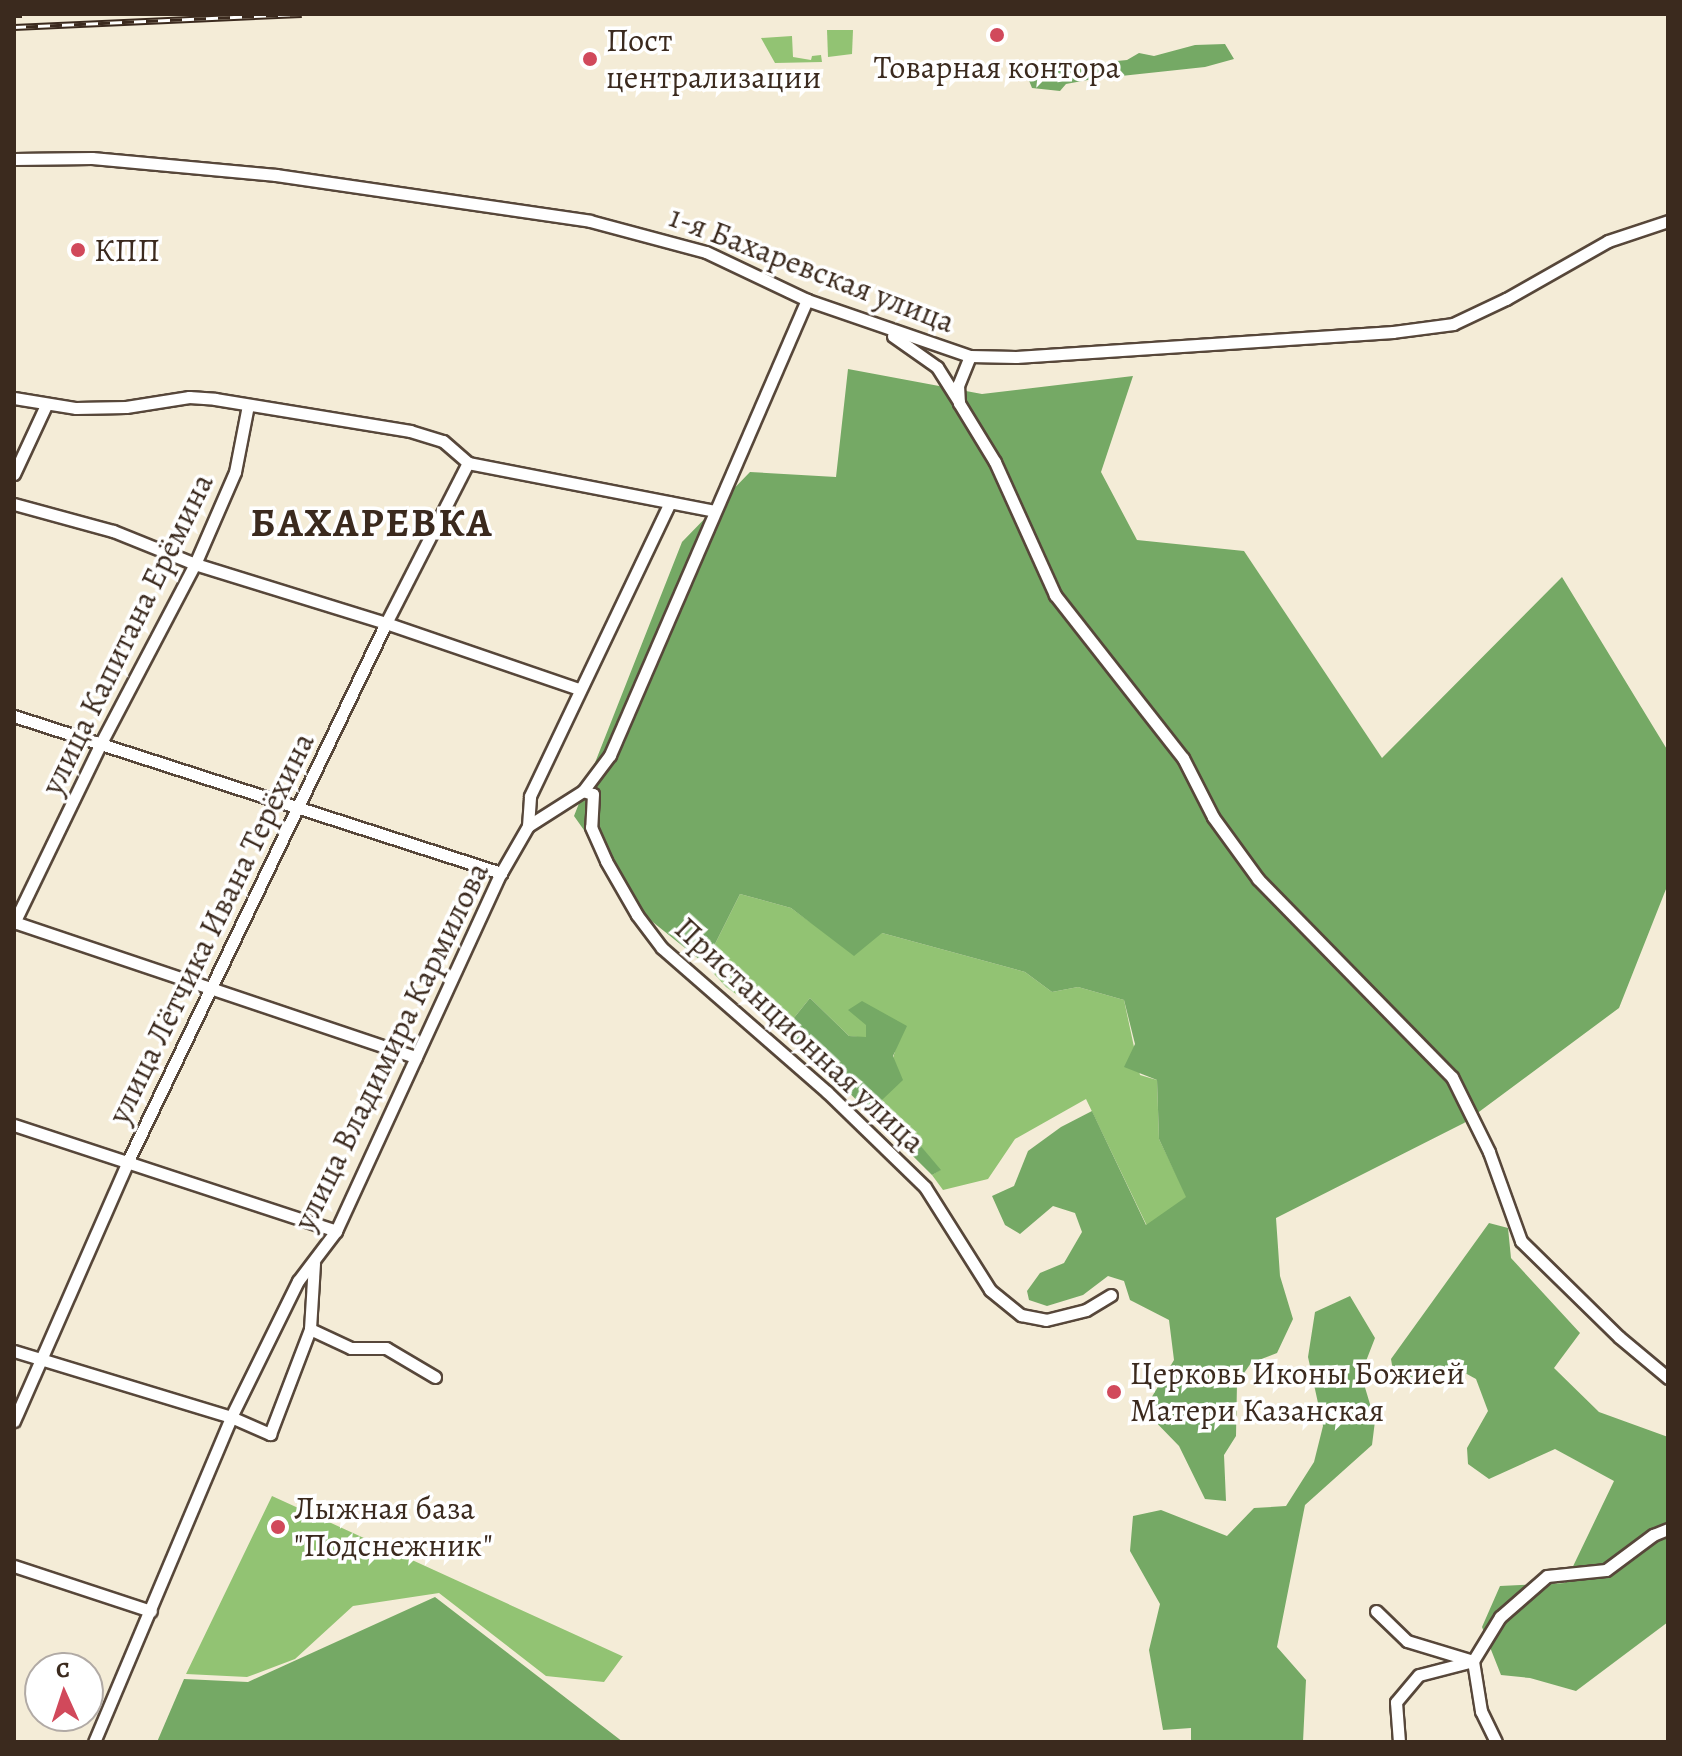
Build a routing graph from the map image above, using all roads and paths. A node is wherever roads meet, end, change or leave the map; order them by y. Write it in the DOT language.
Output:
graph roads {
  1 [pos="14,159"];
  2 [pos="1668,221"];
  3 [pos="807,300"];
  4 [pos="885,330"];
  5 [pos="970,356"];
  6 [pos="14,398"];
  7 [pos="959,403"];
  8 [pos="46,405"];
  9 [pos="248,405"];
  10 [pos="468,463"];
  11 [pos="14,474"];
  12 [pos="670,503"];
  13 [pos="14,504"];
  14 [pos="714,511"];
  15 [pos="195,564"];
  16 [pos="386,623"];
  17 [pos="579,689"];
  18 [pos="14,716"];
  19 [pos="102,741"];
  20 [pos="583,791"];
  21 [pos="299,807"];
  22 [pos="528,826"];
  23 [pos="501,873"];
  24 [pos="14,922"];
  25 [pos="212,987"];
  26 [pos="416,1057"];
  27 [pos="14,1125"];
  28 [pos="127,1163"];
  29 [pos="336,1231"];
  30 [pos="314,1262"];
  31 [pos="1111,1295"];
  32 [pos="310,1329"];
  33 [pos="14,1351"];
  34 [pos="42,1360"];
  35 [pos="435,1377"];
  36 [pos="1668,1378"];
  37 [pos="231,1417"];
  38 [pos="14,1421"];
  39 [pos="1668,1529"];
  40 [pos="14,1566"];
  41 [pos="151,1611"];
  42 [pos="1376,1611"];
  43 [pos="1473,1661"];
  44 [pos="94,1742"];
  45 [pos="1399,1742"];
  46 [pos="1496,1742"];
  1 -- 3 [label="street, 1-я Бахаревская улица"];
  2 -- 5 [label="street, 1-я Бахаревская улица"];
  3 -- 4 [label="street, 1-я Бахаревская улица"];
  3 -- 14 [label="street"];
  4 -- 5 [label="street, 1-я Бахаревская улица"];
  4 -- 7 [label="street"];
  5 -- 7 [label="street"];
  6 -- 8 [label="street"];
  7 -- 36 [label="street"];
  8 -- 9 [label="street"];
  8 -- 11 [label="street"];
  9 -- 10 [label="street"];
  9 -- 15 [label="street, улица Капитана Ерёмина"];
  10 -- 12 [label="street"];
  10 -- 16 [label="street, улица Лётчика Ивана Терёхина"];
  12 -- 14 [label="street"];
  12 -- 17 [label="street, улица Владимира Кармилова"];
  13 -- 15 [label="street"];
  14 -- 20 [label="street"];
  15 -- 16 [label="street"];
  15 -- 19 [label="street, улица Капитана Ерёмина"];
  16 -- 17 [label="street"];
  16 -- 21 [label="street, улица Лётчика Ивана Терёхина"];
  17 -- 22 [label="street, улица Владимира Кармилова"];
  18 -- 19 [label="street"];
  19 -- 21 [label="street"];
  19 -- 24 [label="street, улица Капитана Ерёмина"];
  20 -- 22 [label="street"];
  20 -- 31 [label="street, Пристанционная улица"];
  21 -- 23 [label="street"];
  21 -- 25 [label="street, улица Лётчика Ивана Терёхина"];
  22 -- 23 [label="street, улица Владимира Кармилова"];
  23 -- 26 [label="street, улица Владимира Кармилова"];
  24 -- 25 [label="street"];
  25 -- 26 [label="street"];
  25 -- 28 [label="street, улица Лётчика Ивана Терёхина"];
  26 -- 29 [label="street, улица Владимира Кармилова"];
  27 -- 28 [label="street"];
  28 -- 29 [label="street"];
  28 -- 34 [label="street, улица Лётчика Ивана Терёхина"];
  29 -- 30 [label="street, улица Владимира Кармилова"];
  30 -- 32 [label="street"];
  30 -- 37 [label="street, улица Владимира Кармилова"];
  32 -- 35 [label="street"];
  32 -- 37 [label="street"];
  33 -- 34 [label="street"];
  34 -- 37 [label="street"];
  34 -- 38 [label="street, улица Лётчика Ивана Терёхина"];
  37 -- 41 [label="street, улица Владимира Кармилова"];
  39 -- 43 [label="street"];
  40 -- 41 [label="street"];
  41 -- 44 [label="street, улица Владимира Кармилова"];
  42 -- 43 [label="street"];
  43 -- 45 [label="street"];
  43 -- 46 [label="street"];
}
